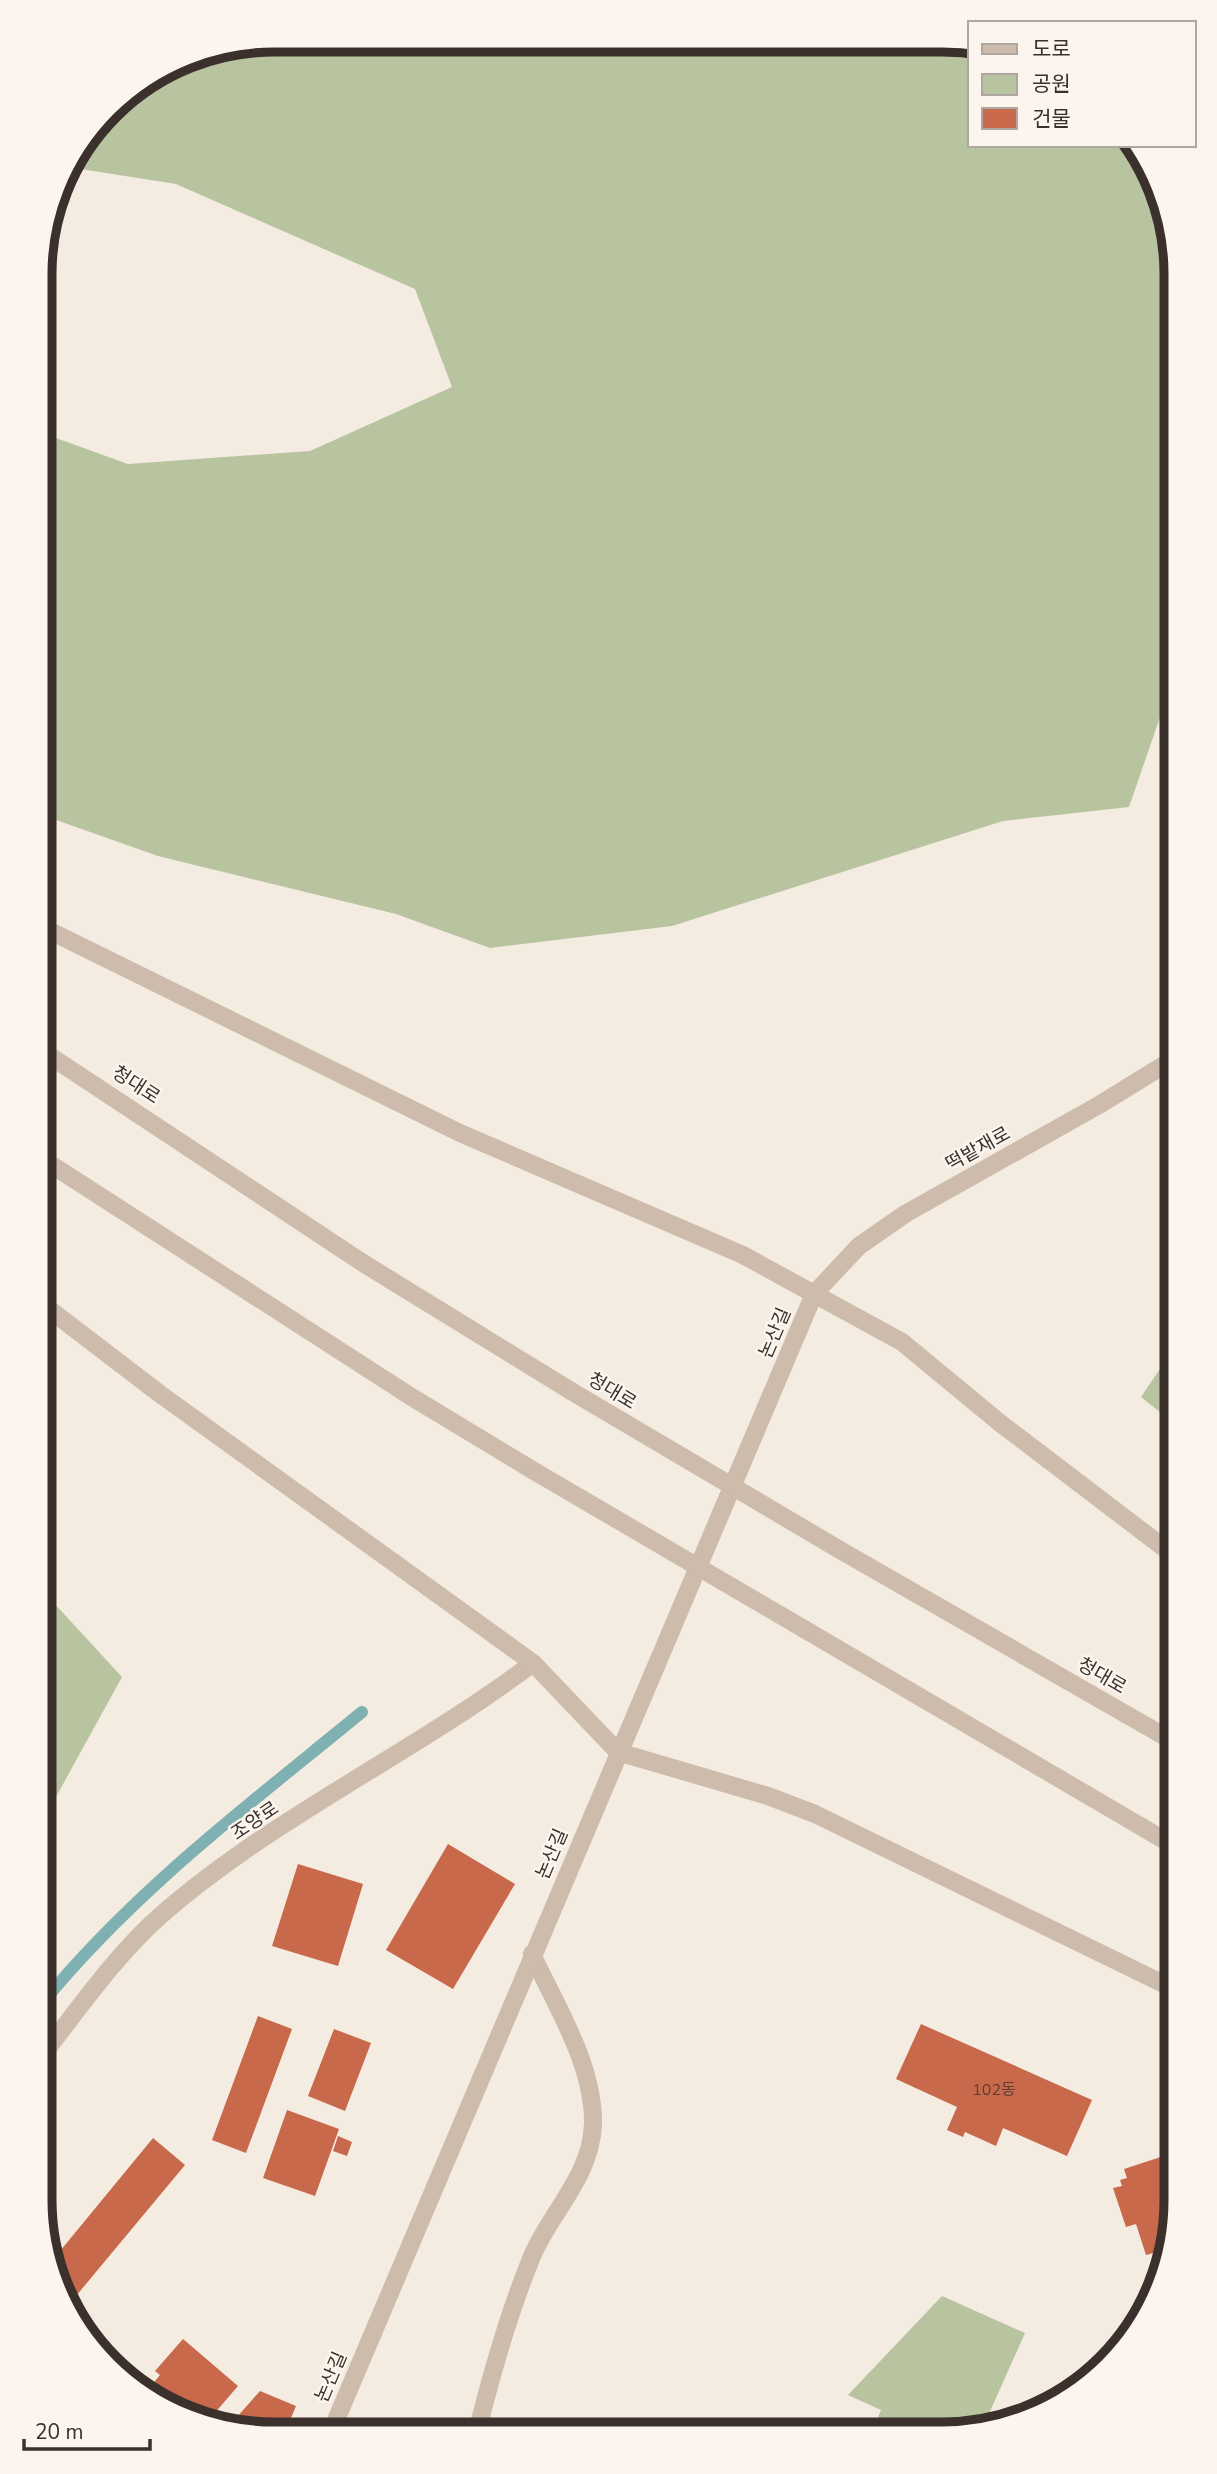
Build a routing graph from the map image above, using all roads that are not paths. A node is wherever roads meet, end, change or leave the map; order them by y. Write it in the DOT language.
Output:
graph roads {
  1 [pos="53,933"];
  2 [pos="53,1058"];
  3 [pos="1164,1065"];
  4 [pos="53,1165"];
  5 [pos="814,1294"];
  6 [pos="52,1312"];
  7 [pos="1164,1548"];
  8 [pos="533,1663"];
  9 [pos="1164,1736"];
  10 [pos="618,1752"];
  11 [pos="1164,1840"];
  12 [pos="532,1954"];
  13 [pos="1164,1984"];
  14 [pos="52,2043"];
  15 [pos="335,2422"];
  16 [pos="480,2422"];
  1 -- 5 [label="street"];
  2 -- 9 [label="street, 청대로, bridge"];
  3 -- 5 [label="street, 떡밭재로"];
  4 -- 11 [label="street, bridge"];
  5 -- 7 [label="street"];
  5 -- 10 [label="street, 논산길"];
  6 -- 8 [label="street"];
  8 -- 10 [label="street"];
  8 -- 14 [label="street, 조양로"];
  10 -- 12 [label="street, 논산길"];
  10 -- 13 [label="street"];
  12 -- 15 [label="street, 논산길"];
  12 -- 16 [label="street"];
}
